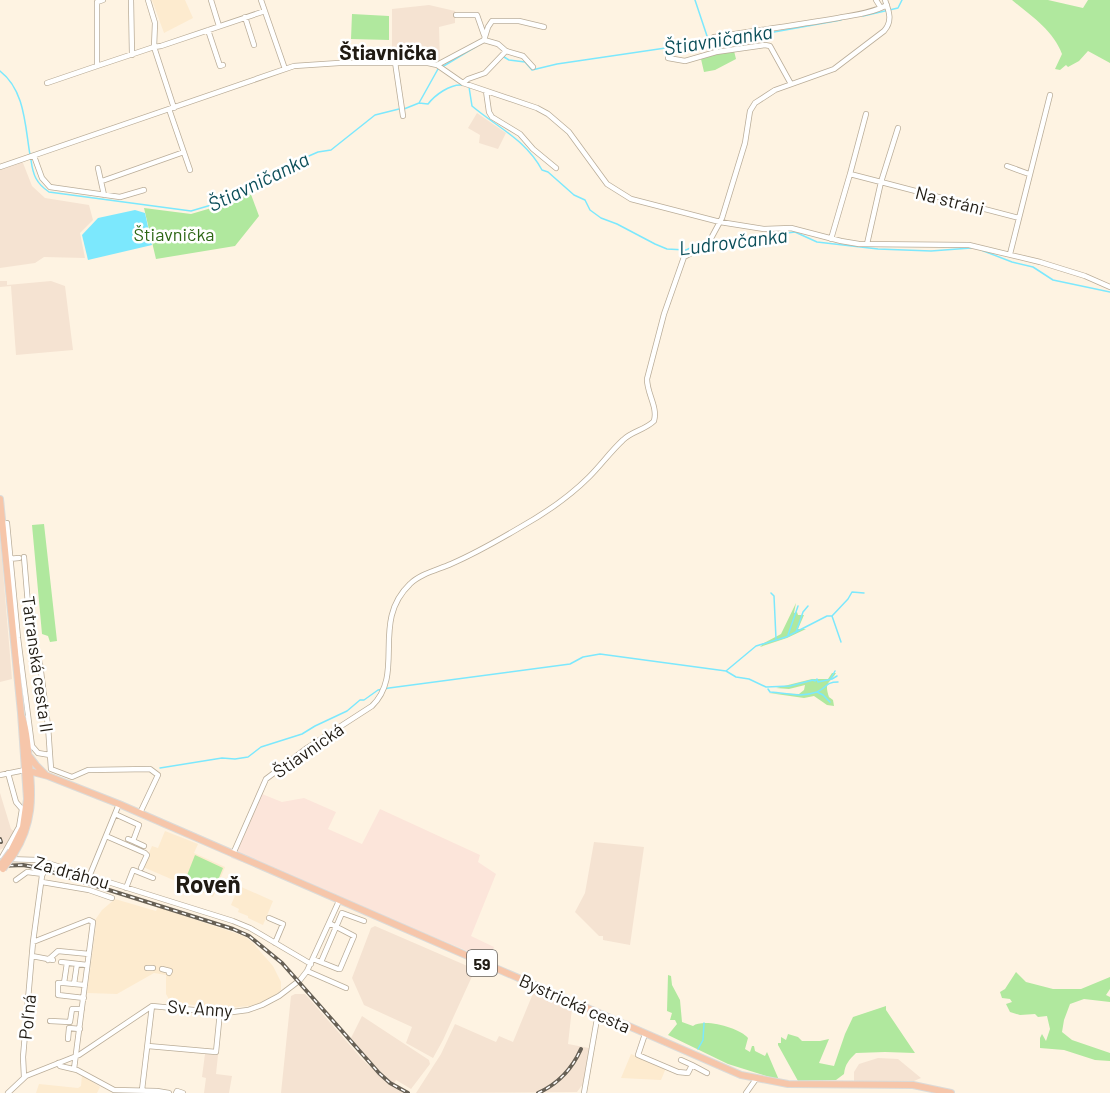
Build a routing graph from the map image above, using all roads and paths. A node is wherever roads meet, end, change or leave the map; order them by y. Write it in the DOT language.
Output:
graph roads {
  1 [pos="103,0"];
  2 [pos="131,0"];
  3 [pos="211,0"];
  4 [pos="261,0"];
  5 [pos="876,0"];
  6 [pos="149,1"];
  7 [pos="887,6"];
  8 [pos="881,8"];
  9 [pos="265,11"];
  10 [pos="456,15"];
  11 [pos="245,17"];
  12 [pos="479,20"];
  13 [pos="492,21"];
  14 [pos="219,26"];
  15 [pos="544,27"];
  16 [pos="208,30"];
  17 [pos="484,37"];
  18 [pos="254,45"];
  19 [pos="154,47"];
  20 [pos="716,52"];
  21 [pos="504,54"];
  22 [pos="132,55"];
  23 [pos="668,58"];
  24 [pos="395,62"];
  25 [pos="224,65"];
  26 [pos="97,66"];
  27 [pos="439,67"];
  28 [pos="533,67"];
  29 [pos="285,69"];
  30 [pos="46,83"];
  31 [pos="463,83"];
  32 [pos="791,84"];
  33 [pos="486,91"];
  34 [pos="1050,95"];
  35 [pos="172,109"];
  36 [pos="402,111"];
  37 [pos="866,114"];
  38 [pos="898,128"];
  39 [pos="184,152"];
  40 [pos="34,156"];
  41 [pos="1007,166"];
  42 [pos="0,167"];
  43 [pos="98,168"];
  44 [pos="556,168"];
  45 [pos="190,170"];
  46 [pos="850,174"];
  47 [pos="1029,174"];
  48 [pos="102,182"];
  49 [pos="881,182"];
  50 [pos="144,190"];
  51 [pos="104,195"];
  52 [pos="1018,218"];
  53 [pos="720,222"];
  54 [pos="831,239"];
  55 [pos="867,244"];
  56 [pos="1010,254"];
  57 [pos="1110,287"];
  58 [pos="0,499"];
  59 [pos="7,523"];
  60 [pos="8,559"];
  61 [pos="21,713"];
  62 [pos="28,753"];
  63 [pos="50,754"];
  64 [pos="27,770"];
  65 [pos="8,773"];
  66 [pos="50,773"];
  67 [pos="0,775"];
  68 [pos="32,786"];
  69 [pos="119,804"];
  70 [pos="140,813"];
  71 [pos="115,814"];
  72 [pos="106,836"];
  73 [pos="144,846"];
  74 [pos="13,852"];
  75 [pos="233,854"];
  76 [pos="44,861"];
  77 [pos="141,868"];
  78 [pos="1,869"];
  79 [pos="43,874"];
  80 [pos="89,877"];
  81 [pos="153,878"];
  82 [pos="16,880"];
  83 [pos="42,882"];
  84 [pos="126,888"];
  85 [pos="112,898"];
  86 [pos="339,900"];
  87 [pos="287,916"];
  88 [pos="268,918"];
  89 [pos="364,921"];
  90 [pos="329,923"];
  91 [pos="283,924"];
  92 [pos="336,927"];
  93 [pos="33,942"];
  94 [pos="275,944"];
  95 [pos="89,954"];
  96 [pos="32,956"];
  97 [pos="312,961"];
  98 [pos="321,962"];
  99 [pos="77,964"];
  100 [pos="87,965"];
  101 [pos="162,969"];
  102 [pos="307,971"];
  103 [pos="169,973"];
  104 [pos="64,983"];
  105 [pos="74,984"];
  106 [pos="85,986"];
  107 [pos="346,987"];
  108 [pos="84,998"];
  109 [pos="152,1006"];
  110 [pos="82,1009"];
  111 [pos="220,1012"];
  112 [pos="597,1013"];
  113 [pos="50,1021"];
  114 [pos="80,1029"];
  115 [pos="645,1034"];
  116 [pos="68,1039"];
  117 [pos="148,1046"];
  118 [pos="76,1056"];
  119 [pos="681,1060"];
  120 [pos="58,1063"];
  121 [pos="692,1065"];
  122 [pos="74,1069"];
  123 [pos="707,1073"];
  124 [pos="24,1077"];
  125 [pos="756,1079"];
  126 [pos="142,1092"];
  127 [pos="8,1093"];
  128 [pos="169,1093"];
  129 [pos="176,1093"];
  130 [pos="183,1093"];
  131 [pos="584,1093"];
  132 [pos="746,1093"];
  133 [pos="951,1093"];
  1 -- 26 [label="street"];
  2 -- 22 [label="street"];
  3 -- 14 [label="street"];
  4 -- 9 [label="street"];
  5 -- 8 [label="street"];
  6 -- 19 [label="street"];
  7 -- 8 [label="street"];
  7 -- 32 [label="street"];
  8 -- 20 [label="street"];
  9 -- 11 [label="street"];
  9 -- 29 [label="street"];
  10 -- 12 [label="street"];
  11 -- 14 [label="street"];
  11 -- 18 [label="street"];
  12 -- 13 [label="street"];
  12 -- 17 [label="street"];
  13 -- 15 [label="street"];
  13 -- 17 [label="street"];
  14 -- 16 [label="street"];
  16 -- 19 [label="street"];
  16 -- 25 [label="street"];
  17 -- 21 [label="street"];
  17 -- 27 [label="street"];
  19 -- 22 [label="street"];
  19 -- 35 [label="street"];
  20 -- 23 [label="street"];
  20 -- 32 [label="street"];
  21 -- 28 [label="street"];
  21 -- 31 [label="street"];
  22 -- 26 [label="street"];
  24 -- 27 [label="street"];
  24 -- 29 [label="street"];
  24 -- 36 [label="street"];
  26 -- 30 [label="street"];
  27 -- 31 [label="street"];
  29 -- 35 [label="street"];
  31 -- 33 [label="street"];
  32 -- 53 [label="street"];
  33 -- 44 [label="street"];
  33 -- 53 [label="street"];
  34 -- 47 [label="street"];
  35 -- 39 [label="street"];
  35 -- 40 [label="street"];
  37 -- 46 [label="street"];
  38 -- 49 [label="street"];
  39 -- 45 [label="street"];
  39 -- 48 [label="street"];
  40 -- 42 [label="street"];
  40 -- 51 [label="street"];
  41 -- 47 [label="street"];
  43 -- 48 [label="street"];
  46 -- 49 [label="street, Na stráni"];
  46 -- 54 [label="street"];
  47 -- 52 [label="street"];
  48 -- 51 [label="street"];
  49 -- 52 [label="street, Na stráni"];
  49 -- 55 [label="street"];
  50 -- 51 [label="street"];
  52 -- 56 [label="street"];
  53 -- 54 [label="street"];
  53 -- 75 [label="street, Štiavnická"];
  54 -- 55 [label="street"];
  55 -- 56 [label="street"];
  56 -- 57 [label="street"];
  58 -- 60 [label="main road"];
  59 -- 60 [label="street"];
  60 -- 61 [label="main road"];
  60 -- 63 [label="street"];
  60 -- 63 [label="street, Tatranská cesta II"];
  61 -- 62 [label="main road"];
  61 -- 64 [label="main road"];
  62 -- 64 [label="main road"];
  62 -- 66 [label="main road"];
  63 -- 66 [label="street, Tatranská cesta II"];
  64 -- 65 [label="street"];
  64 -- 66 [label="main road, Bystrická cesta / 59"];
  64 -- 68 [label="main road"];
  64 -- 74 [label="main road"];
  65 -- 67 [label="street"];
  65 -- 76 [label="street, Za dráhou"];
  66 -- 68 [label="main road"];
  66 -- 69 [label="main road, Bystrická cesta / 59"];
  66 -- 70 [label="street"];
  68 -- 74 [label="main road"];
  69 -- 70 [label="main road, Bystrická cesta / 59"];
  69 -- 71 [label="street"];
  70 -- 75 [label="main road, Bystrická cesta / 59"];
  71 -- 72 [label="street"];
  71 -- 73 [label="street"];
  72 -- 77 [label="street"];
  72 -- 80 [label="street"];
  74 -- 78 [label="main road, bridge"];
  75 -- 86 [label="main road, Bystrická cesta / 59"];
  76 -- 79 [label="street, Poľná"];
  76 -- 80 [label="street, Za dráhou"];
  79 -- 82 [label="street"];
  79 -- 83 [label="street, Poľná"];
  80 -- 84 [label="street, Za dráhou"];
  81 -- 84 [label="street, Za dráhou"];
  83 -- 85 [label="street"];
  83 -- 93 [label="street, Poľná"];
  84 -- 94 [label="street, Za dráhou"];
  86 -- 90 [label="street"];
  86 -- 112 [label="main road, Bystrická cesta / 59"];
  87 -- 91 [label="street"];
  88 -- 91 [label="street"];
  89 -- 92 [label="street"];
  90 -- 92 [label="street"];
  90 -- 97 [label="street"];
  91 -- 94 [label="street"];
  92 -- 98 [label="street"];
  92 -- 98 [label="street"];
  93 -- 95 [label="street"];
  93 -- 96 [label="street, Poľná"];
  94 -- 97 [label="street, Za dráhou"];
  95 -- 96 [label="street"];
  95 -- 100 [label="street"];
  96 -- 124 [label="street, Poľná"];
  97 -- 98 [label="street"];
  97 -- 102 [label="street"];
  99 -- 100 [label="street"];
  99 -- 104 [label="street"];
  99 -- 105 [label="street"];
  100 -- 106 [label="street"];
  101 -- 103 [label="street"];
  102 -- 107 [label="street"];
  102 -- 111 [label="street, Sv. Anny"];
  104 -- 105 [label="street"];
  104 -- 108 [label="street"];
  105 -- 106 [label="street"];
  106 -- 108 [label="street"];
  108 -- 110 [label="street"];
  109 -- 111 [label="street, Sv. Anny"];
  109 -- 117 [label="street"];
  109 -- 118 [label="street"];
  110 -- 113 [label="street"];
  110 -- 114 [label="street"];
  111 -- 117 [label="street"];
  112 -- 115 [label="main road, Bystrická cesta / 59"];
  112 -- 131 [label="street"];
  114 -- 116 [label="street"];
  114 -- 118 [label="street"];
  115 -- 121 [label="street, Bystrická cesta"];
  115 -- 125 [label="main road, Bystrická cesta / 59"];
  117 -- 126 [label="street"];
  118 -- 120 [label="street"];
  118 -- 122 [label="street"];
  119 -- 121 [label="street"];
  120 -- 122 [label="street"];
  120 -- 124 [label="street"];
  121 -- 123 [label="street"];
  122 -- 126 [label="street"];
  124 -- 127 [label="street"];
  125 -- 132 [label="street"];
  125 -- 133 [label="main road, Bystrická cesta / 59"];
  126 -- 128 [label="street"];
  129 -- 130 [label="street"];
}
